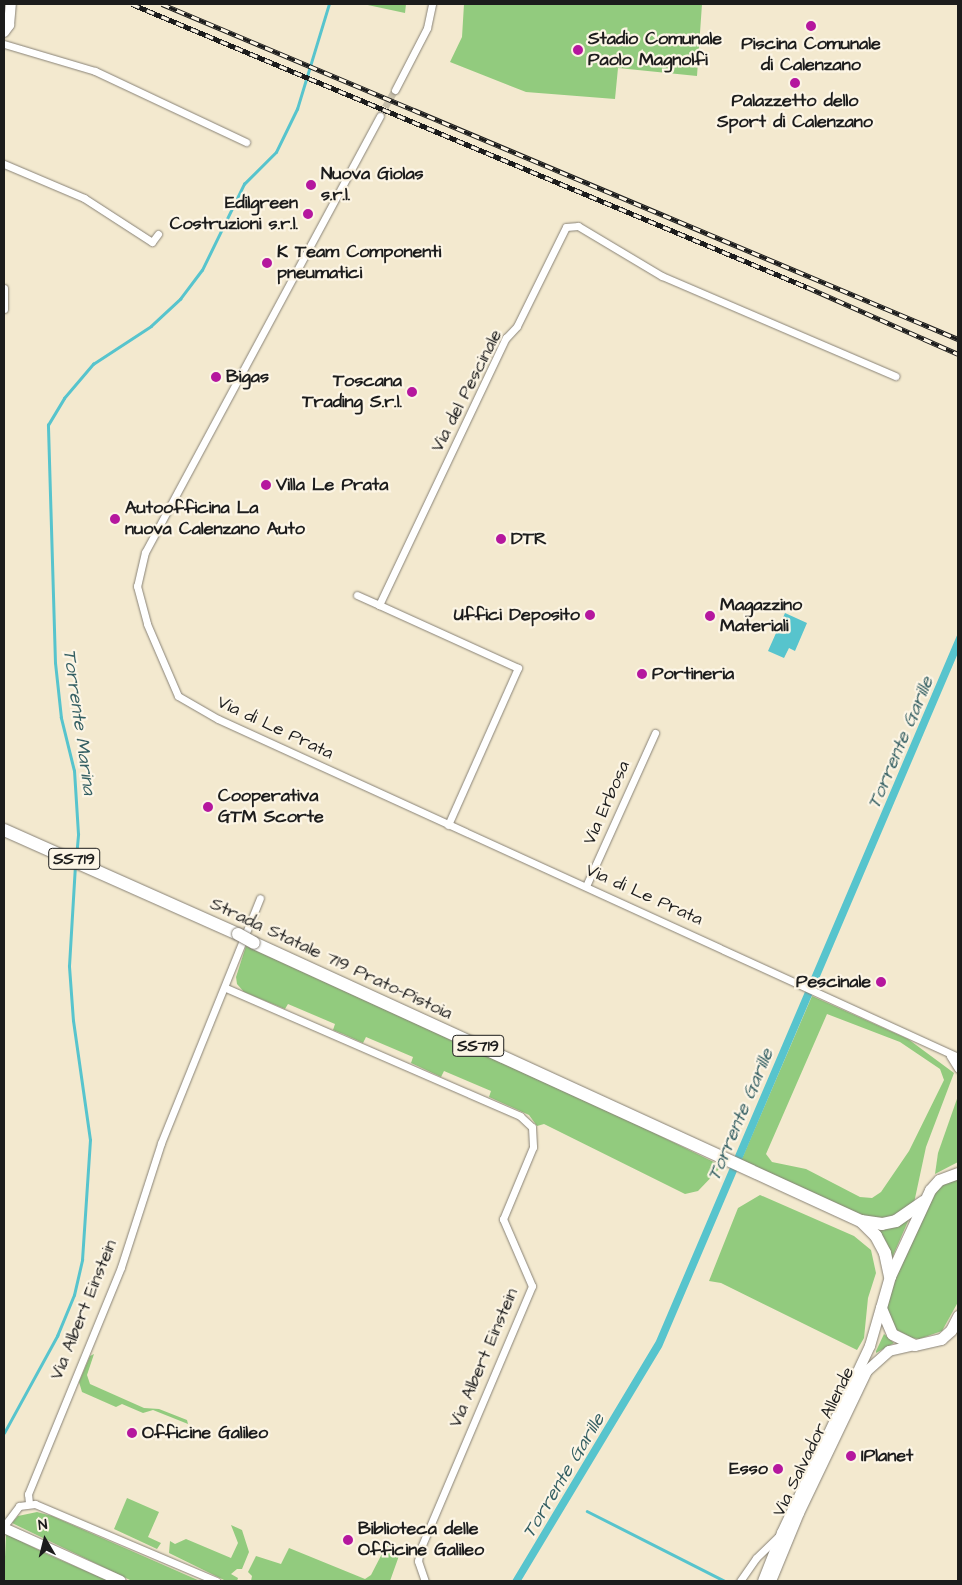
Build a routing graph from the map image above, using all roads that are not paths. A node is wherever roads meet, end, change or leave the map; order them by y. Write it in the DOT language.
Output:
graph roads {
  1 [pos="11,4"];
  2 [pos="432,4"];
  3 [pos="6,16"];
  4 [pos="4,32"];
  5 [pos="4,44"];
  6 [pos="394,90"];
  7 [pos="380,116"];
  8 [pos="246,142"];
  9 [pos="4,164"];
  10 [pos="158,234"];
  11 [pos="4,288"];
  12 [pos="4,309"];
  13 [pos="895,376"];
  14 [pos="357,595"];
  15 [pos="379,605"];
  16 [pos="655,732"];
  17 [pos="448,824"];
  18 [pos="4,826"];
  19 [pos="4,832"];
  20 [pos="35,843"];
  21 [pos="586,886"];
  22 [pos="260,898"];
  23 [pos="226,988"];
  24 [pos="950,1056"];
  25 [pos="958,1057"];
  26 [pos="958,1069"];
  27 [pos="955,1172"];
  28 [pos="923,1202"];
  29 [pos="861,1221"];
  30 [pos="890,1276"];
  31 [pos="881,1308"];
  32 [pos="958,1316"];
  33 [pos="915,1345"];
  34 [pos="29,1503"];
  35 [pos="6,1529"];
  36 [pos="782,1533"];
  37 [pos="206,1578"];
  38 [pos="121,1581"];
  39 [pos="216,1581"];
  40 [pos="425,1581"];
  41 [pos="740,1581"];
  42 [pos="763,1581"];
  43 [pos="771,1581"];
  1 -- 3 [label="main road"];
  2 -- 6 [label="street"];
  3 -- 4 [label="main road"];
  5 -- 8 [label="street"];
  7 -- 17 [label="street, Via di Le Prata"];
  9 -- 10 [label="street"];
  11 -- 12 [label="street"];
  13 -- 15 [label="street, Via del Pescinale"];
  14 -- 15 [label="street"];
  15 -- 17 [label="street"];
  16 -- 21 [label="street, Via Erbosa"];
  17 -- 21 [label="street, Via di Le Prata"];
  18 -- 20 [label="highway"];
  19 -- 20 [label="highway, Strada Statale 719 Prato-Pistoia / SS719"];
  20 -- 29 [label="highway, Strada Statale 719 Prato-Pistoia / SS719, bridge"];
  21 -- 24 [label="street, Via di Le Prata"];
  22 -- 23 [label="street, Via Albert Einstein"];
  23 -- 34 [label="street, Via Albert Einstein"];
  23 -- 40 [label="street, Via Albert Einstein"];
  24 -- 25 [label="street, Via di Le Prata"];
  24 -- 26 [label="street"];
  27 -- 28 [label="main road, Via Salvador Allende"];
  28 -- 29 [label="highway, SS719"];
  28 -- 30 [label="main road, Via Salvador Allende"];
  29 -- 30 [label="highway, SS719"];
  30 -- 31 [label="main road, Via Salvador Allende"];
  31 -- 33 [label="main road"];
  31 -- 36 [label="main road, Via Salvador Allende"];
  32 -- 33 [label="main road, Via Salvador Allende"];
  33 -- 43 [label="main road, Via Salvador Allende"];
  34 -- 35 [label="street"];
  34 -- 37 [label="street"];
  35 -- 38 [label="main road"];
  36 -- 41 [label="street, Via Salvador Allende"];
  36 -- 42 [label="main road, Via Salvador Allende"];
  37 -- 39 [label="street"];
}
